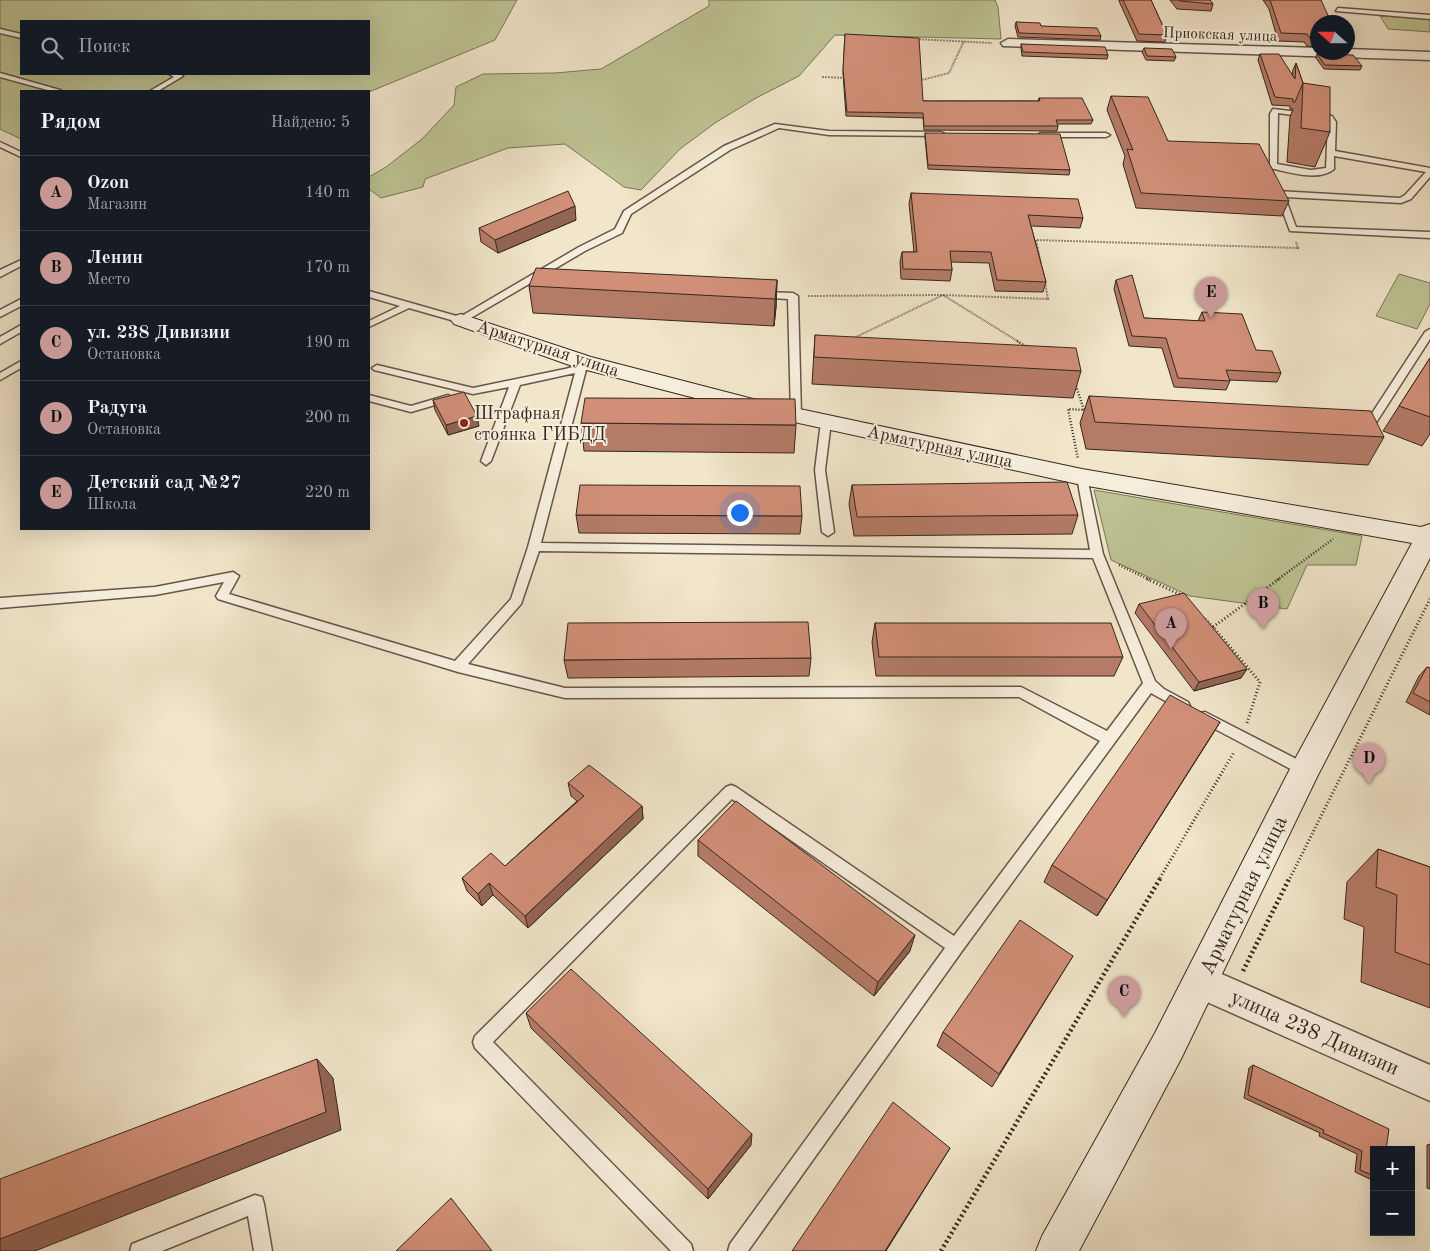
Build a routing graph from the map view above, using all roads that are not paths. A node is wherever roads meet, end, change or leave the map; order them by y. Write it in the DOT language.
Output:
graph roads {
  1 [pos="1338,10"];
  2 [pos="1430,17"];
  3 [pos="0,31"];
  4 [pos="20,36"];
  5 [pos="1008,43"];
  6 [pos="1430,56"];
  7 [pos="0,75"];
  8 [pos="176,75"];
  9 [pos="54,90"];
  10 [pos="155,90"];
  11 [pos="948,134"];
  12 [pos="1036,134"];
  13 [pos="1106,135"];
  14 [pos="0,144"];
  15 [pos="1331,153"];
  16 [pos="20,154"];
  17 [pos="1273,166"];
  18 [pos="1430,171"];
  19 [pos="1275,176"];
  20 [pos="1278,185"];
  21 [pos="1281,194"];
  22 [pos="1430,235"];
  23 [pos="20,264"];
  24 [pos="0,274"];
  25 [pos="370,294"];
  26 [pos="753,295"];
  27 [pos="20,303"];
  28 [pos="409,305"];
  29 [pos="0,314"];
  30 [pos="461,320"];
  31 [pos="370,324"];
  32 [pos="20,329"];
  33 [pos="1430,332"];
  34 [pos="0,341"];
  35 [pos="583,362"];
  36 [pos="20,365"];
  37 [pos="377,368"];
  38 [pos="0,377"];
  39 [pos="516,382"];
  40 [pos="473,391"];
  41 [pos="370,398"];
  42 [pos="796,415"];
  43 [pos="826,422"];
  44 [pos="1348,426"];
  45 [pos="486,461"];
  46 [pos="1082,477"];
  47 [pos="828,532"];
  48 [pos="1429,535"];
  49 [pos="534,547"];
  50 [pos="1097,554"];
  51 [pos="0,603"];
  52 [pos="458,667"];
  53 [pos="1150,684"];
  54 [pos="1109,739"];
  55 [pos="1305,770"];
  56 [pos="956,946"];
  57 [pos="1200,982"];
  58 [pos="1430,1083"];
  59 [pos="140,1251"];
  60 [pos="263,1251"];
  61 [pos="684,1251"];
  62 [pos="737,1251"];
  63 [pos="1057,1251"];
  1 -- 2 [label="lane"];
  3 -- 4 [label="lane"];
  5 -- 6 [label="street, Приокская улица"];
  7 -- 9 [label="lane"];
  8 -- 10 [label="lane"];
  11 -- 30 [label="lane"];
  12 -- 13 [label="lane"];
  14 -- 16 [label="lane"];
  15 -- 17 [label="lane"];
  15 -- 17 [label="lane"];
  15 -- 18 [label="lane"];
  17 -- 19 [label="lane"];
  18 -- 21 [label="lane"];
  20 -- 21 [label="lane"];
  21 -- 22 [label="lane"];
  23 -- 24 [label="lane"];
  25 -- 28 [label="lane"];
  26 -- 42 [label="lane"];
  27 -- 29 [label="lane"];
  28 -- 30 [label="lane"];
  28 -- 31 [label="lane"];
  30 -- 35 [label="street, Арматурная улица"];
  32 -- 34 [label="lane"];
  33 -- 44 [label="lane"];
  35 -- 39 [label="lane"];
  35 -- 42 [label="street, Арматурная улица"];
  35 -- 49 [label="lane"];
  36 -- 38 [label="lane"];
  37 -- 40 [label="lane"];
  39 -- 40 [label="lane"];
  39 -- 45 [label="lane"];
  40 -- 41 [label="lane"];
  42 -- 43 [label="street, Арматурная улица"];
  43 -- 46 [label="street, Арматурная улица"];
  43 -- 47 [label="lane"];
  46 -- 48 [label="street, Арматурная улица"];
  46 -- 50 [label="lane"];
  48 -- 55 [label="street, Арматурная улица"];
  49 -- 50 [label="lane"];
  49 -- 52 [label="lane"];
  50 -- 53 [label="lane"];
  51 -- 52 [label="lane"];
  52 -- 54 [label="lane"];
  53 -- 54 [label="lane"];
  53 -- 55 [label="lane"];
  54 -- 56 [label="lane"];
  55 -- 57 [label="street, Арматурная улица"];
  56 -- 61 [label="lane"];
  56 -- 62 [label="lane"];
  57 -- 58 [label="street, улица 238 Дивизии"];
  57 -- 63 [label="street, Арматурная улица"];
  59 -- 60 [label="lane"];
}
